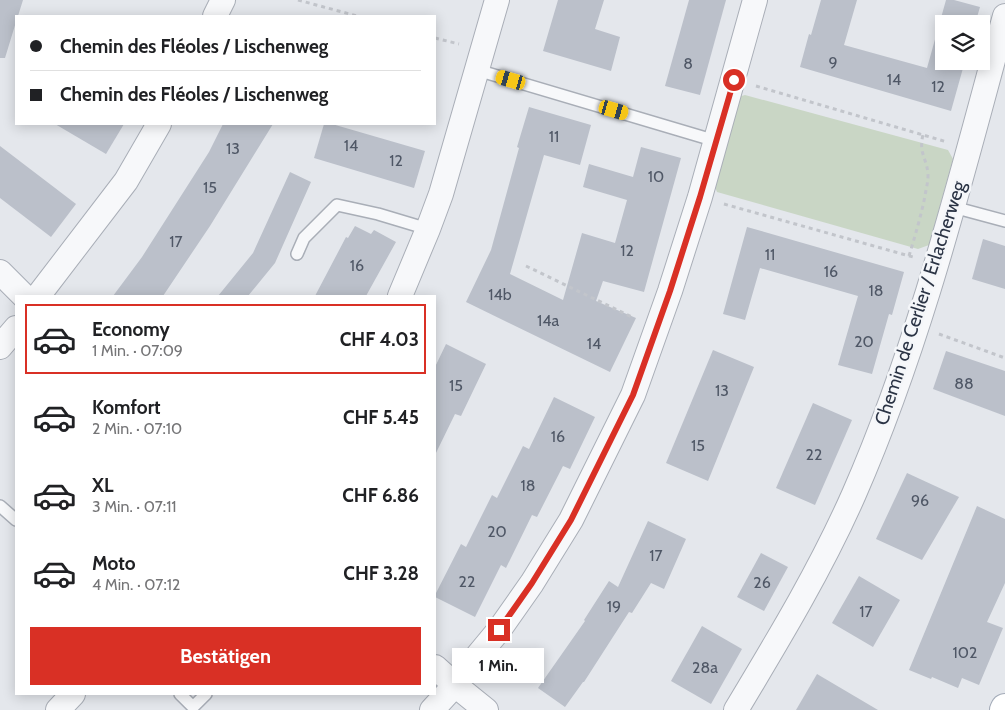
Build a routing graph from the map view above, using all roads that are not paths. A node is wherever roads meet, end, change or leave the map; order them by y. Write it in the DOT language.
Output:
graph roads {
  1 [pos="223,0"];
  2 [pos="497,0"];
  3 [pos="755,0"];
  4 [pos="216,15"];
  5 [pos="1005,16"];
  6 [pos="477,70"];
  7 [pos="158,125"];
  8 [pos="716,141"];
  9 [pos="953,207"];
  10 [pos="1005,221"];
  11 [pos="428,229"];
  12 [pos="297,254"];
  13 [pos="0,272"];
  14 [pos="23,295"];
  15 [pos="39,295"];
  16 [pos="400,295"];
  17 [pos="15,329"];
  18 [pos="0,347"];
  19 [pos="0,506"];
  20 [pos="15,519"];
  21 [pos="436,668"];
  22 [pos="455,685"];
  23 [pos="72,695"];
  24 [pos="181,695"];
  25 [pos="205,695"];
  26 [pos="58,710"];
  27 [pos="432,710"];
  28 [pos="486,710"];
  29 [pos="736,710"];
  1 -- 4 [label="street"];
  2 -- 6 [label="street"];
  3 -- 8 [label="street"];
  5 -- 9 [label="street, Chemin de Cerlier / Erlacherweg"];
  6 -- 8 [label="lane"];
  6 -- 11 [label="street"];
  7 -- 15 [label="street"];
  8 -- 22 [label="street"];
  9 -- 10 [label="lane"];
  9 -- 29 [label="street, Chemin de Cerlier / Erlacherweg"];
  11 -- 12 [label="lane"];
  11 -- 16 [label="street"];
  13 -- 14 [label="street"];
  17 -- 18 [label="street"];
  19 -- 20 [label="lane"];
  21 -- 22 [label="street"];
  22 -- 27 [label="street"];
  22 -- 28 [label="street"];
  23 -- 26 [label="street"];
  24 -- 25 [label="lane"];
}
